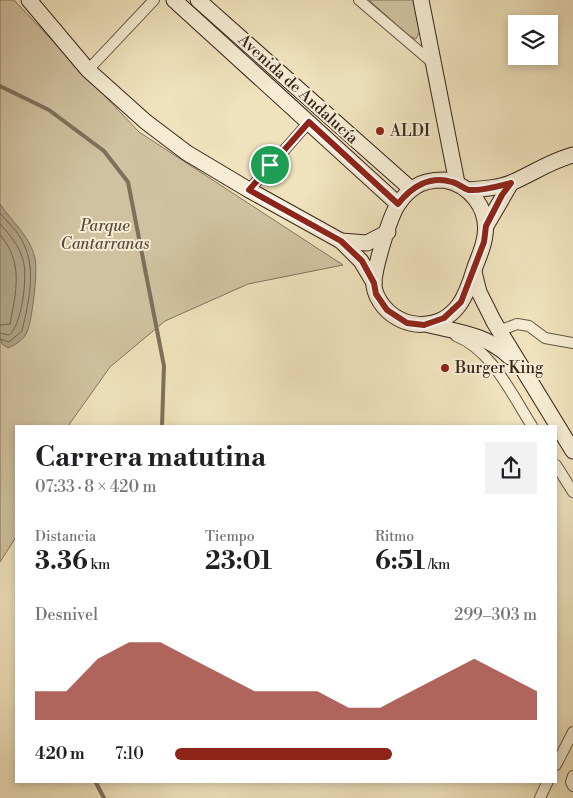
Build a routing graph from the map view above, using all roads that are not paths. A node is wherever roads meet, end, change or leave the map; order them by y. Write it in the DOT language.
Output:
graph roads {
  1 [pos="29,0"];
  2 [pos="154,0"];
  3 [pos="174,0"];
  4 [pos="198,0"];
  5 [pos="360,0"];
  6 [pos="421,0"];
  7 [pos="434,64"];
  8 [pos="88,70"];
  9 [pos="309,122"];
  10 [pos="573,155"];
  11 [pos="511,183"];
  12 [pos="462,187"];
  13 [pos="411,189"];
  14 [pos="249,190"];
  15 [pos="398,204"];
  16 [pos="486,226"];
  17 [pos="388,232"];
  18 [pos="341,241"];
  19 [pos="474,270"];
  20 [pos="374,283"];
  21 [pos="430,325"];
  22 [pos="499,331"];
  23 [pos="573,343"];
  24 [pos="518,365"];
  25 [pos="531,425"];
  26 [pos="556,425"];
  27 [pos="557,426"];
  28 [pos="573,451"];
  29 [pos="557,467"];
  30 [pos="573,492"];
  31 [pos="573,732"];
  32 [pos="557,763"];
  33 [pos="573,776"];
  34 [pos="547,783"];
  35 [pos="573,786"];
  36 [pos="540,798"];
  1 -- 8 [label="main road"];
  2 -- 8 [label="street"];
  3 -- 9 [label="main road, Avenida de Andalucía"];
  4 -- 13 [label="main road, Avenida de Andalucía"];
  5 -- 7 [label="street"];
  6 -- 7 [label="main road"];
  7 -- 12 [label="main road"];
  8 -- 14 [label="main road"];
  9 -- 14 [label="street"];
  9 -- 15 [label="main road, Avenida de Andalucía"];
  10 -- 11 [label="main road"];
  11 -- 12 [label="main road"];
  11 -- 16 [label="main road"];
  12 -- 13 [label="main road"];
  12 -- 16 [label="main road"];
  13 -- 15 [label="main road"];
  14 -- 18 [label="main road"];
  15 -- 17 [label="main road"];
  16 -- 19 [label="main road"];
  17 -- 18 [label="main road"];
  17 -- 20 [label="main road"];
  18 -- 20 [label="main road"];
  19 -- 21 [label="main road"];
  19 -- 22 [label="main road"];
  20 -- 21 [label="main road"];
  21 -- 24 [label="main road"];
  21 -- 25 [label="street"];
  22 -- 23 [label="street"];
  22 -- 24 [label="main road"];
  24 -- 26 [label="main road"];
  27 -- 28 [label="main road"];
  29 -- 30 [label="street"];
  31 -- 32 [label="street"];
  33 -- 35 [label="street"];
  34 -- 36 [label="street"];
}
